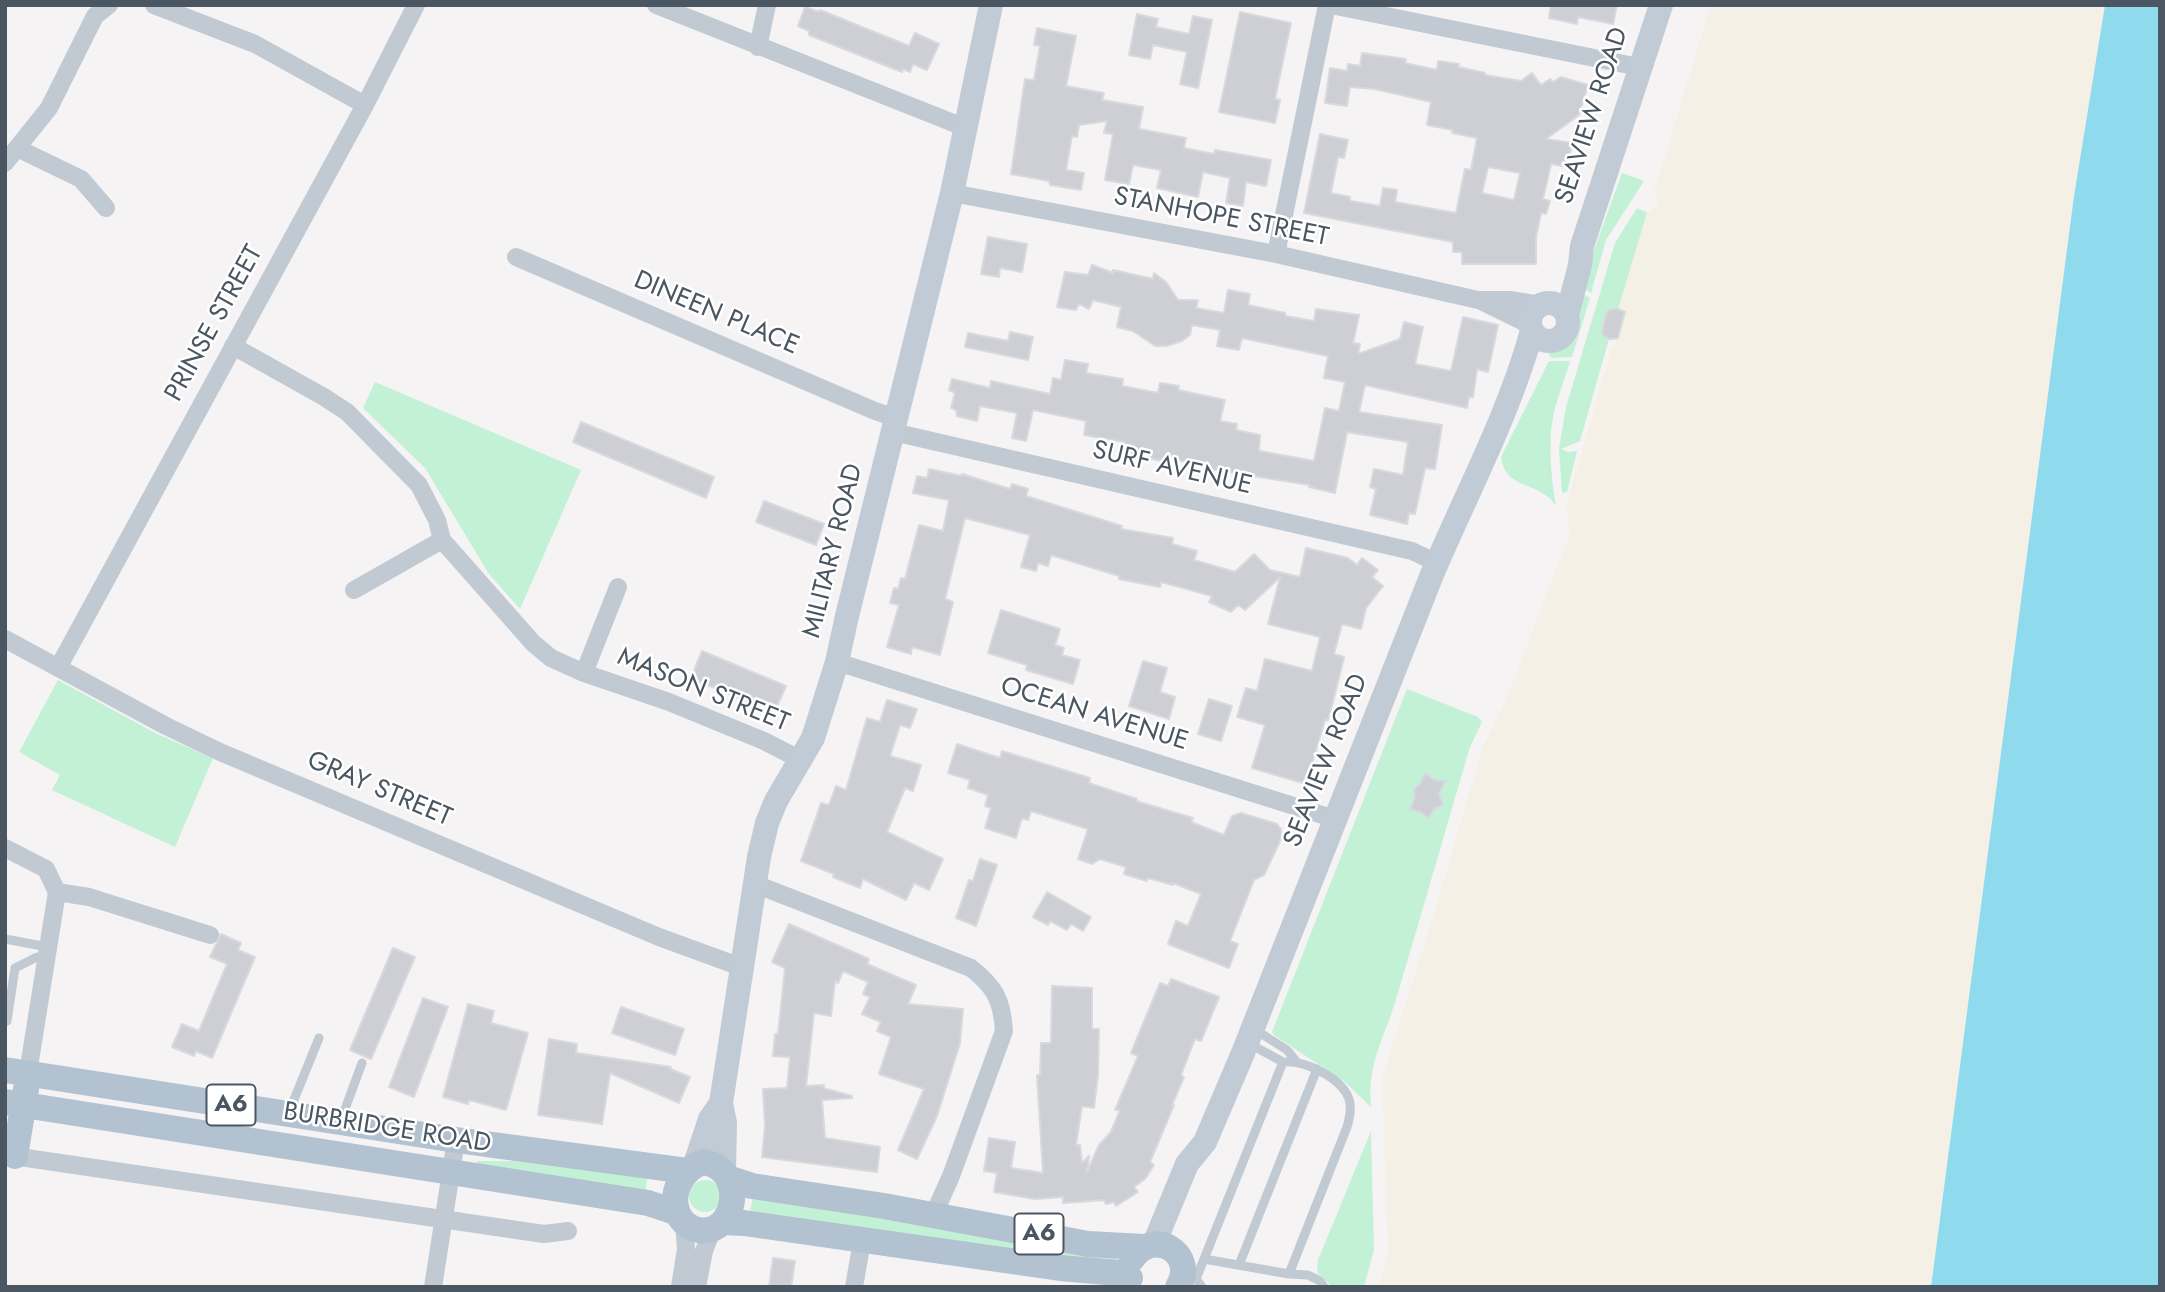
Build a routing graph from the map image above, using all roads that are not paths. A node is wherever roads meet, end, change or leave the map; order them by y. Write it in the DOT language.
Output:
graph roads {
  1 [pos="109,5"];
  2 [pos="154,5"];
  3 [pos="416,5"];
  4 [pos="656,5"];
  5 [pos="767,5"];
  6 [pos="990,5"];
  7 [pos="1329,5"];
  8 [pos="1661,5"];
  9 [pos="758,47"];
  10 [pos="1639,67"];
  11 [pos="365,105"];
  12 [pos="966,128"];
  13 [pos="17,148"];
  14 [pos="5,163"];
  15 [pos="952,192"];
  16 [pos="106,208"];
  17 [pos="1276,254"];
  18 [pos="516,257"];
  19 [pos="1545,320"];
  20 [pos="233,346"];
  21 [pos="895,425"];
  22 [pos="442,540"];
  23 [pos="1437,563"];
  24 [pos="618,587"];
  25 [pos="354,590"];
  26 [pos="5,639"];
  27 [pos="837,662"];
  28 [pos="58,668"];
  29 [pos="584,673"];
  30 [pos="801,760"];
  31 [pos="1335,819"];
  32 [pos="5,848"];
  33 [pos="755,884"];
  34 [pos="57,892"];
  35 [pos="210,935"];
  36 [pos="5,939"];
  37 [pos="47,953"];
  38 [pos="741,967"];
  39 [pos="5,1022"];
  40 [pos="1250,1035"];
  41 [pos="319,1038"];
  42 [pos="1296,1061"];
  43 [pos="1283,1062"];
  44 [pos="362,1063"];
  45 [pos="1317,1069"];
  46 [pos="17,1071"];
  47 [pos="721,1102"];
  48 [pos="14,1103"];
  49 [pos="289,1114"];
  50 [pos="340,1122"];
  51 [pos="456,1140"];
  52 [pos="10,1155"];
  53 [pos="691,1168"];
  54 [pos="451,1172"];
  55 [pos="727,1175"];
  56 [pos="934,1214"];
  57 [pos="681,1217"];
  58 [pos="444,1218"];
  59 [pos="718,1225"];
  60 [pos="568,1231"];
  61 [pos="862,1241"];
  62 [pos="1157,1247"];
  63 [pos="1204,1259"];
  64 [pos="1239,1265"];
  65 [pos="1289,1274"];
  66 [pos="1124,1284"];
  67 [pos="433,1287"];
  68 [pos="680,1287"];
  69 [pos="697,1287"];
  70 [pos="854,1287"];
  71 [pos="1178,1287"];
  72 [pos="1202,1287"];
  73 [pos="1324,1287"];
  1 -- 13 [label="street"];
  2 -- 11 [label="street"];
  3 -- 11 [label="street, PRINSE STREET"];
  4 -- 9 [label="street"];
  5 -- 9 [label="street"];
  6 -- 12 [label="street, MILITARY ROAD"];
  7 -- 10 [label="street"];
  7 -- 17 [label="street"];
  8 -- 10 [label="street, SEAVIEW ROAD"];
  9 -- 12 [label="street"];
  10 -- 19 [label="street, SEAVIEW ROAD"];
  11 -- 20 [label="street, PRINSE STREET"];
  12 -- 15 [label="street, MILITARY ROAD"];
  13 -- 14 [label="street"];
  13 -- 16 [label="street"];
  15 -- 17 [label="street, STANHOPE STREET"];
  15 -- 21 [label="street, MILITARY ROAD"];
  17 -- 19 [label="street, STANHOPE STREET"];
  18 -- 21 [label="street, DINEEN PLACE"];
  19 -- 23 [label="street, SEAVIEW ROAD"];
  20 -- 22 [label="street, MASON STREET"];
  20 -- 28 [label="street, PRINSE STREET"];
  21 -- 23 [label="street, SURF AVENUE"];
  21 -- 27 [label="street, MILITARY ROAD"];
  22 -- 25 [label="street"];
  22 -- 29 [label="street, MASON STREET"];
  23 -- 31 [label="street, SEAVIEW ROAD"];
  24 -- 29 [label="street, MASON STREET"];
  26 -- 28 [label="street, GRAY STREET"];
  27 -- 30 [label="street, MILITARY ROAD"];
  27 -- 31 [label="street, OCEAN AVENUE"];
  28 -- 38 [label="street, GRAY STREET"];
  29 -- 30 [label="street, MASON STREET"];
  30 -- 33 [label="street, MILITARY ROAD"];
  31 -- 40 [label="street, SEAVIEW ROAD"];
  32 -- 34 [label="street"];
  33 -- 38 [label="street, MILITARY ROAD"];
  33 -- 56 [label="street"];
  34 -- 35 [label="street"];
  34 -- 37 [label="street"];
  36 -- 37 [label="lane"];
  37 -- 39 [label="lane"];
  37 -- 46 [label="street"];
  38 -- 47 [label="street, MILITARY ROAD"];
  40 -- 42 [label="lane"];
  40 -- 43 [label="lane"];
  40 -- 62 [label="street, SEAVIEW ROAD"];
  41 -- 49 [label="lane"];
  42 -- 43 [label="lane"];
  42 -- 45 [label="lane"];
  43 -- 63 [label="lane"];
  44 -- 50 [label="lane"];
  45 -- 64 [label="lane"];
  45 -- 65 [label="lane"];
  46 -- 48 [label="main road"];
  46 -- 49 [label="main road, BURBRIDGE ROAD / A6"];
  47 -- 53 [label="street, MILITARY ROAD"];
  47 -- 55 [label="street, MILITARY ROAD"];
  48 -- 52 [label="main road"];
  48 -- 54 [label="main road, BURBRIDGE ROAD / A6"];
  49 -- 50 [label="main road, BURBRIDGE ROAD / A6"];
  50 -- 51 [label="main road, BURBRIDGE ROAD / A6"];
  51 -- 53 [label="main road, BURBRIDGE ROAD / A6"];
  51 -- 54 [label="street"];
  52 -- 58 [label="street"];
  53 -- 55 [label="main road, A6"];
  53 -- 57 [label="main road"];
  54 -- 57 [label="main road, BURBRIDGE ROAD / A6"];
  54 -- 58 [label="street"];
  55 -- 56 [label="main road, A6"];
  55 -- 59 [label="main road"];
  56 -- 62 [label="main road, A6"];
  57 -- 59 [label="main road, A6"];
  57 -- 68 [label="street"];
  58 -- 60 [label="street"];
  58 -- 67 [label="street"];
  59 -- 61 [label="main road, A6"];
  59 -- 69 [label="street"];
  61 -- 66 [label="main road, A6"];
  61 -- 70 [label="street"];
  62 -- 66 [label="main road"];
  62 -- 71 [label="main road"];
  63 -- 64 [label="lane"];
  63 -- 72 [label="lane"];
  64 -- 65 [label="lane"];
  65 -- 73 [label="lane"];
}
